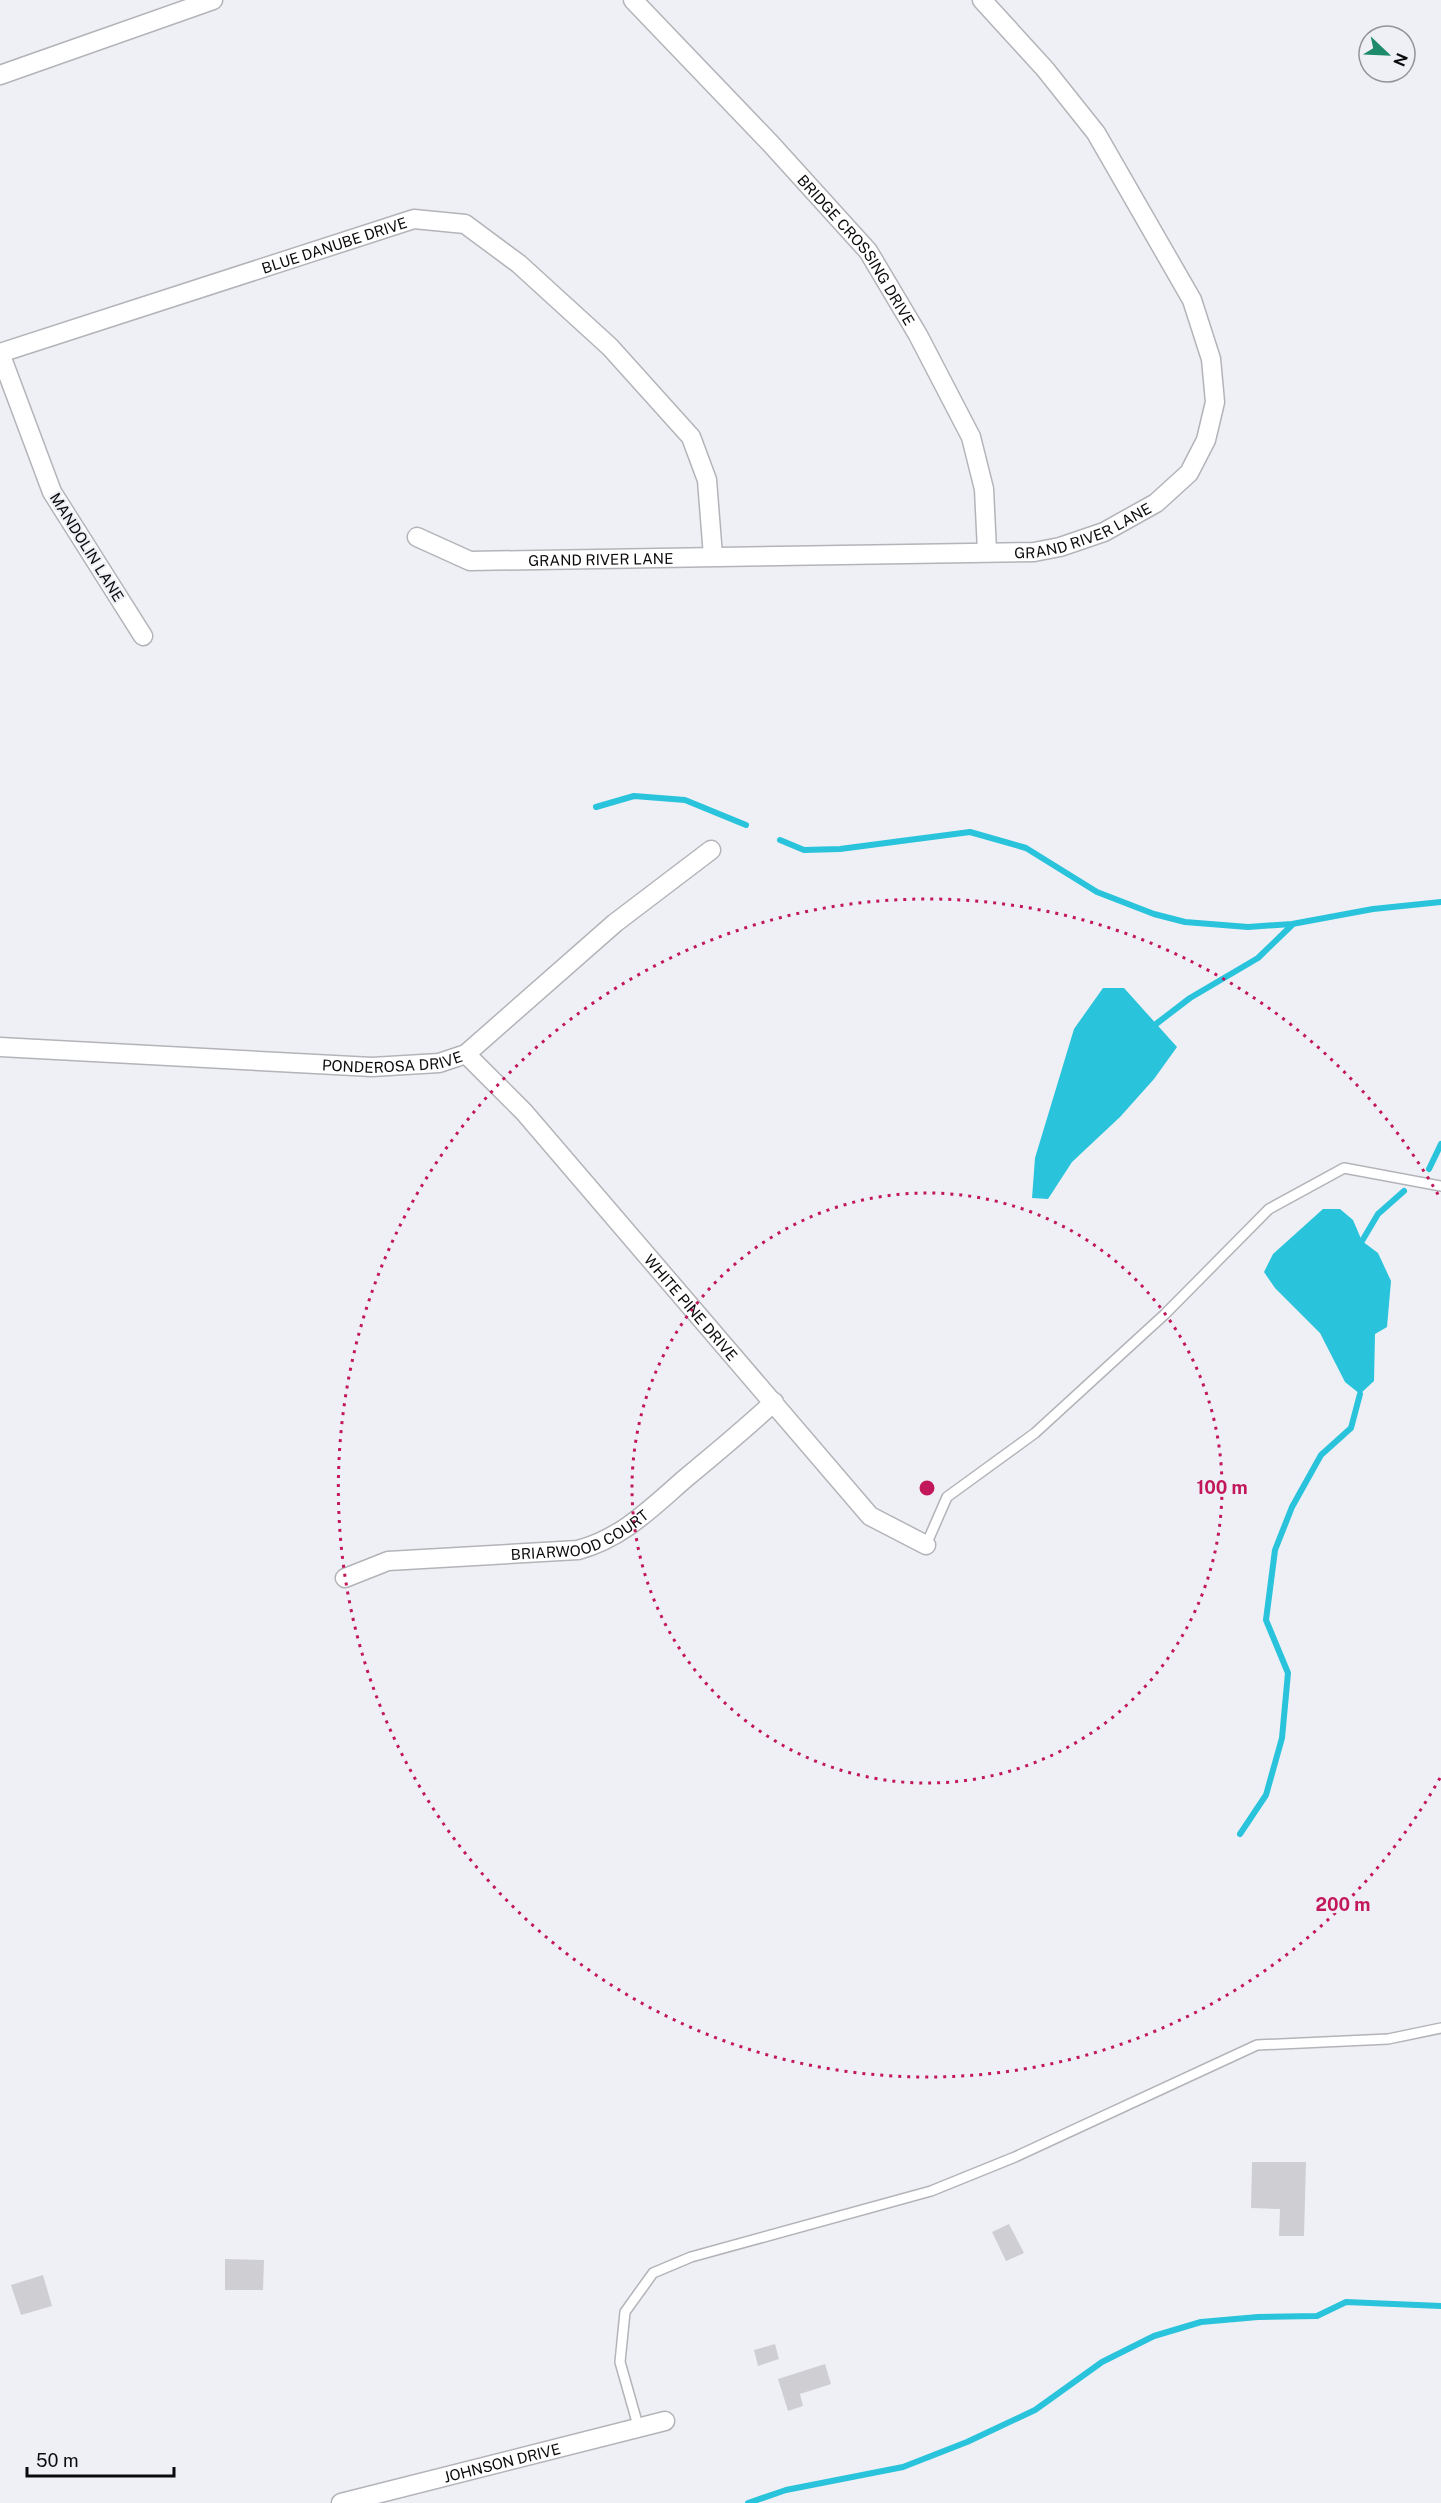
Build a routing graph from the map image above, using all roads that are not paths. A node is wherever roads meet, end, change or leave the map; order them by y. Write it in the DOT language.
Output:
graph roads {
  1 [pos="213,0"];
  2 [pos="633,0"];
  3 [pos="982,0"];
  4 [pos="0,75"];
  5 [pos="0,353"];
  6 [pos="417,537"];
  7 [pos="987,551"];
  8 [pos="713,556"];
  9 [pos="143,636"];
  10 [pos="711,850"];
  11 [pos="0,1047"];
  12 [pos="466,1053"];
  13 [pos="1441,1186"];
  14 [pos="774,1402"];
  15 [pos="926,1545"];
  16 [pos="345,1578"];
  17 [pos="1441,2028"];
  18 [pos="665,2421"];
  19 [pos="639,2429"];
  20 [pos="341,2503"];
  1 -- 4 [label="street"];
  2 -- 7 [label="street, BRIDGE CROSSING DRIVE"];
  3 -- 7 [label="street, GRAND RIVER LANE"];
  5 -- 8 [label="street, BLUE DANUBE DRIVE"];
  5 -- 9 [label="street, MANDOLIN LANE"];
  6 -- 8 [label="street, GRAND RIVER LANE"];
  7 -- 8 [label="street, GRAND RIVER LANE"];
  10 -- 12 [label="street, PONDEROSA DRIVE"];
  11 -- 12 [label="street, PONDEROSA DRIVE"];
  12 -- 14 [label="street, WHITE PINE DRIVE"];
  13 -- 15 [label="lane"];
  14 -- 15 [label="street, WHITE PINE DRIVE"];
  14 -- 16 [label="street, BRIARWOOD COURT"];
  17 -- 19 [label="lane"];
  18 -- 19 [label="street, JOHNSON DRIVE"];
  19 -- 20 [label="street, JOHNSON DRIVE"];
}
